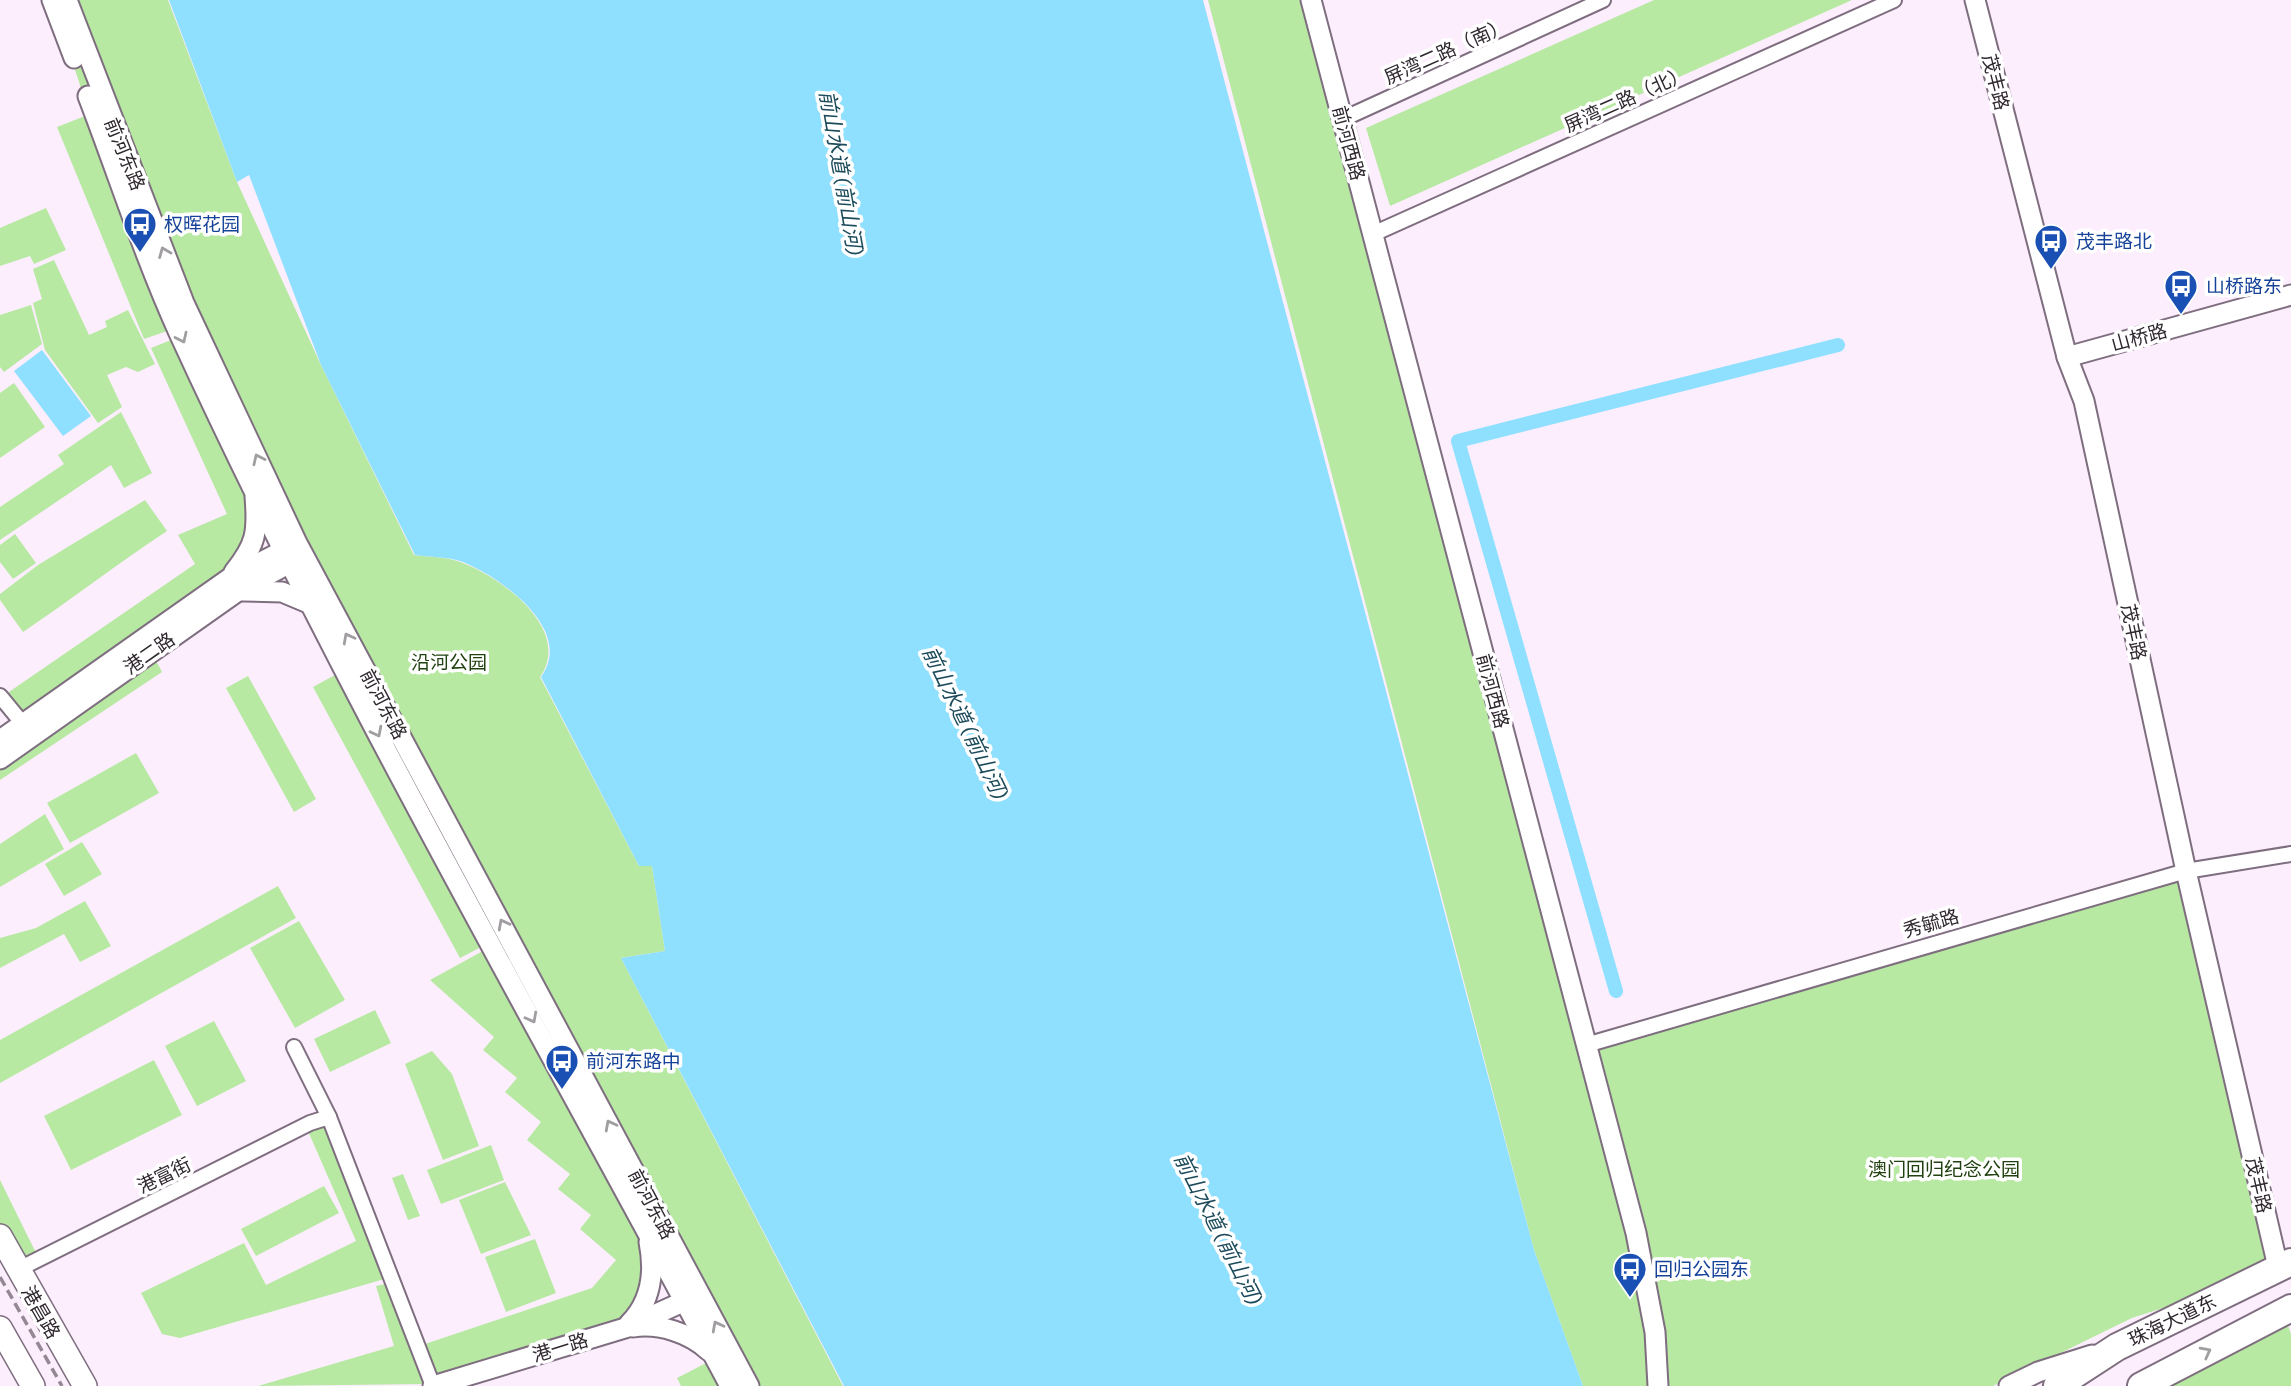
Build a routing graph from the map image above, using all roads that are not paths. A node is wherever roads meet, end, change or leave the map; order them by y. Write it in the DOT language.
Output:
graph roads {
  1 [pos="52,0"];
  2 [pos="67,0"];
  3 [pos="1311,0"];
  4 [pos="1604,0"];
  5 [pos="1894,0"];
  6 [pos="1975,0"];
  7 [pos="1343,119"];
  8 [pos="1373,234"];
  9 [pos="2291,295"];
  10 [pos="2067,356"];
  11 [pos="254,485"];
  12 [pos="294,553"];
  13 [pos="234,584"];
  14 [pos="313,605"];
  15 [pos="0,696"];
  16 [pos="29,730"];
  17 [pos="0,740"];
  18 [pos="0,759"];
  19 [pos="2291,854"];
  20 [pos="2186,871"];
  21 [pos="1586,1045"];
  22 [pos="294,1047"];
  23 [pos="329,1117"];
  24 [pos="637,1212"];
  25 [pos="0,1236"];
  26 [pos="2285,1265"];
  27 [pos="17,1270"];
  28 [pos="685,1301"];
  29 [pos="2291,1308"];
  30 [pos="0,1328"];
  31 [pos="625,1328"];
  32 [pos="2117,1347"];
  33 [pos="715,1357"];
  34 [pos="2144,1385"];
  35 [pos="33,1386"];
  36 [pos="85,1386"];
  37 [pos="433,1386"];
  38 [pos="730,1386"];
  39 [pos="749,1386"];
  40 [pos="1658,1386"];
  41 [pos="2008,1386"];
  42 [pos="2057,1386"];
  1 -- 11 [label="street, 前河东路, one-way"];
  12 -- 2 [label="street, 前河东路, one-way"];
  3 -- 7 [label="street, 前河西路"];
  4 -- 7 [label="street, 屏湾二路（南）"];
  5 -- 8 [label="street, 屏湾二路（北）"];
  6 -- 10 [label="street, 茂丰路"];
  7 -- 8 [label="street, 前河西路"];
  8 -- 21 [label="street, 前河西路"];
  9 -- 10 [label="street, 山桥路"];
  10 -- 20 [label="street, 茂丰路"];
  11 -- 12 [label="street, 前河东路"];
  11 -- 13 [label="street"];
  12 -- 13 [label="street, 港二路"];
  12 -- 14 [label="street, 前河东路"];
  39 -- 12 [label="street, 前河东路, one-way"];
  13 -- 14 [label="street"];
  13 -- 16 [label="street, 港二路"];
  14 -- 24 [label="street, 前河东路, one-way"];
  15 -- 16 [label="street"];
  16 -- 17 [label="street, 港二路"];
  16 -- 18 [label="street, 港二路"];
  19 -- 20 [label="street, 秀毓路"];
  20 -- 21 [label="street, 秀毓路"];
  20 -- 26 [label="street, 茂丰路"];
  21 -- 40 [label="street, 前河西路"];
  22 -- 23 [label="street"];
  23 -- 27 [label="street, 港富街"];
  23 -- 37 [label="street"];
  24 -- 28 [label="street, 前河东路"];
  24 -- 31 [label="street"];
  25 -- 27 [label="main road, 港昌路"];
  26 -- 32 [label="highway, 珠海大道东"];
  27 -- 36 [label="main road, 港昌路"];
  28 -- 31 [label="street, 港一路"];
  28 -- 33 [label="street, 前河东路"];
  34 -- 29 [label="highway, one-way"];
  30 -- 35 [label="main road"];
  31 -- 33 [label="street"];
  31 -- 37 [label="street, 港一路"];
  32 -- 41 [label="street"];
  32 -- 42 [label="highway, 珠海大道东"];
  33 -- 38 [label="street, 前河东路"];
}
